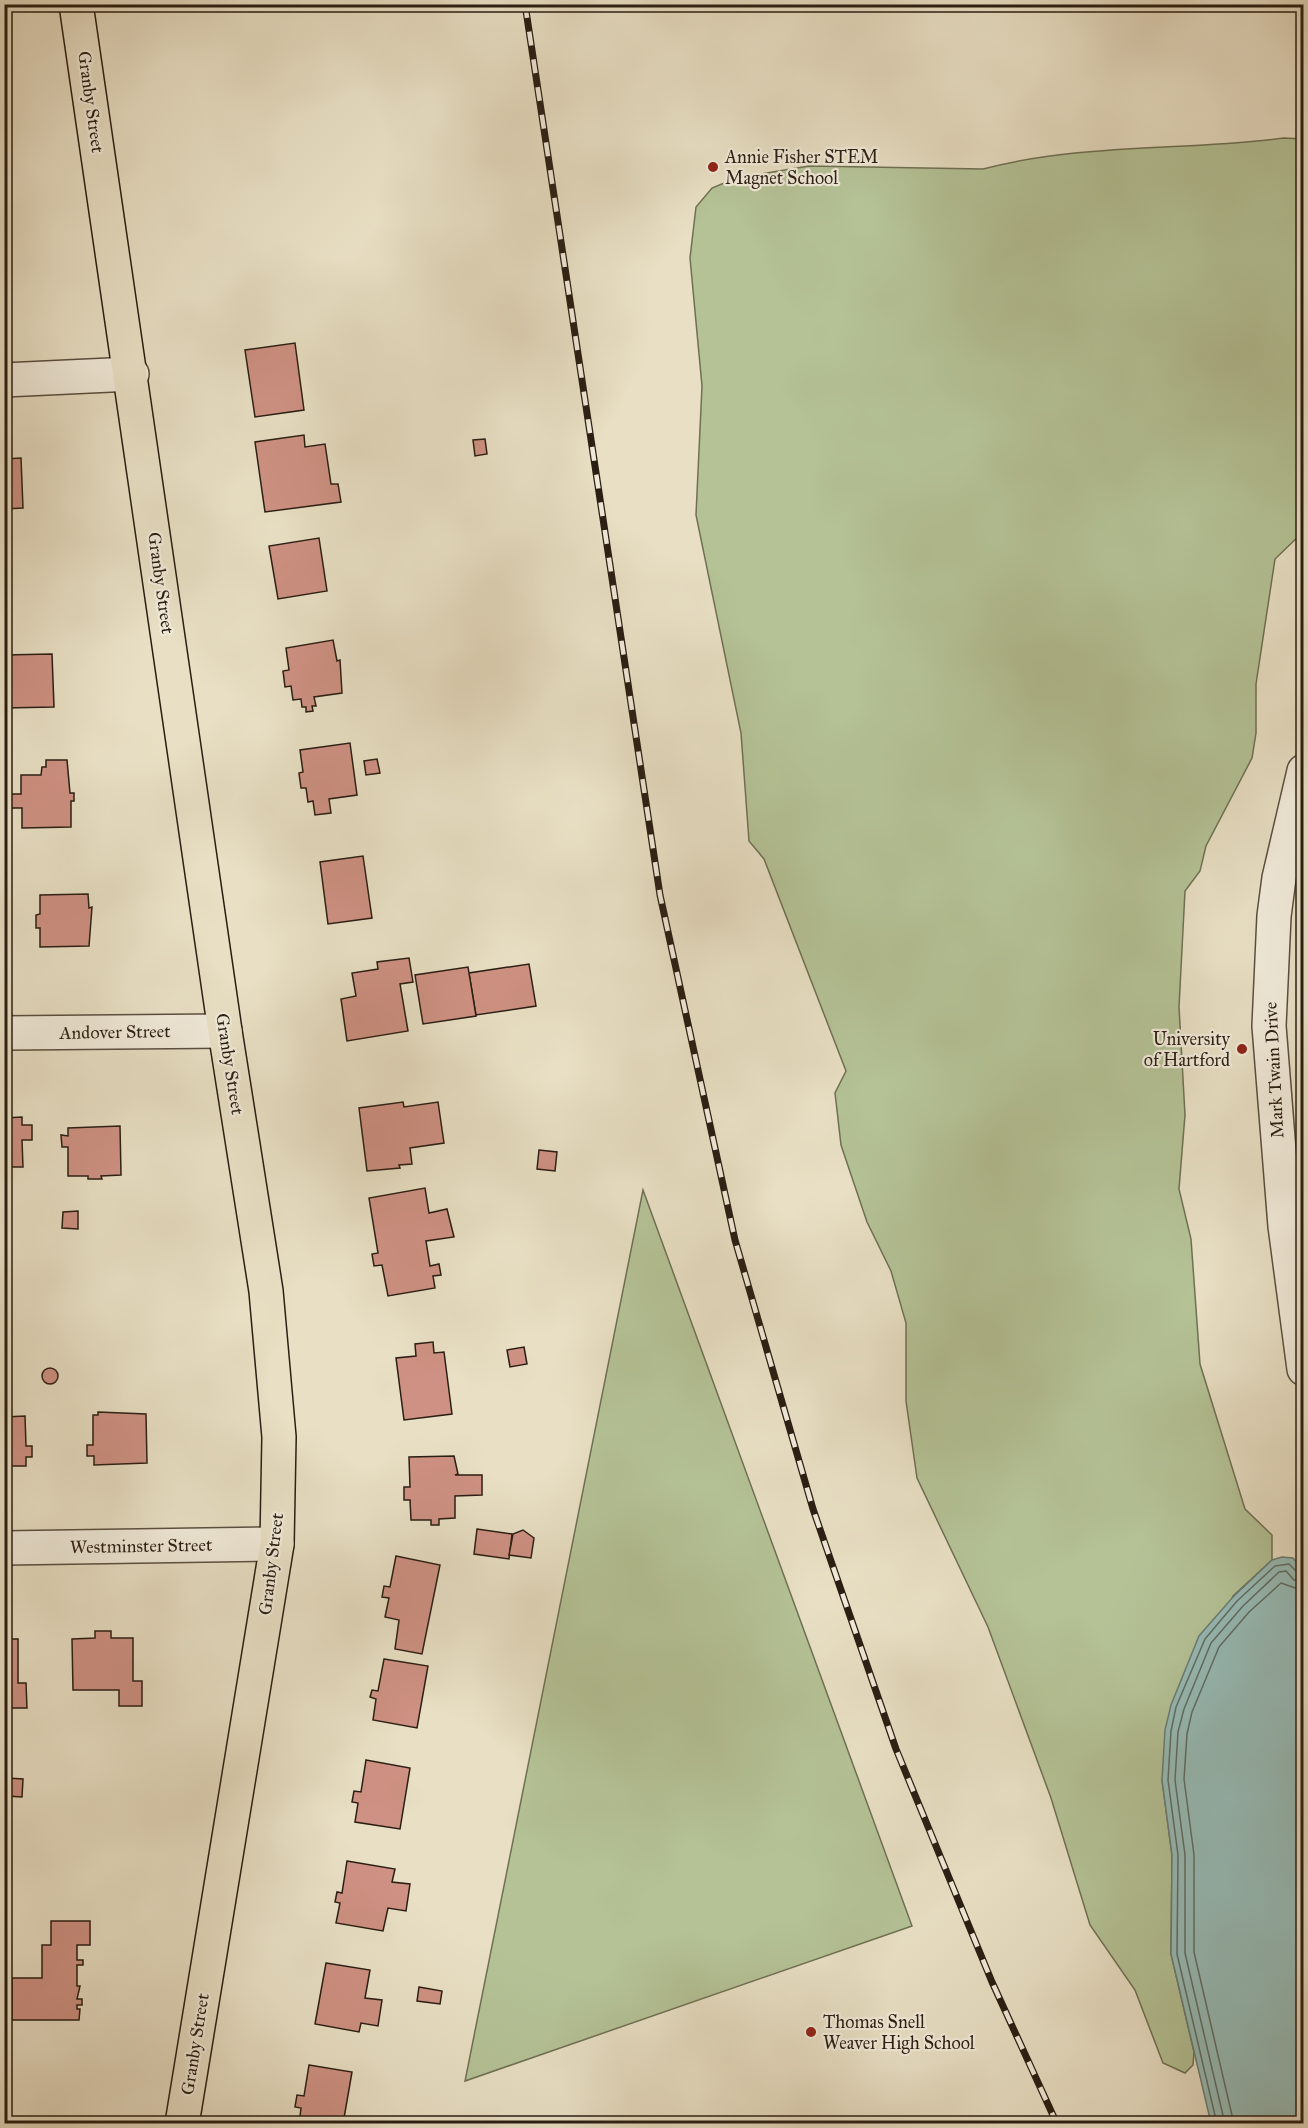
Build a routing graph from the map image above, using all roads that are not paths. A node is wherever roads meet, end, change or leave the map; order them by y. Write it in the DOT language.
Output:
graph roads {
  1 [pos="76,4"];
  2 [pos="132,374"];
  3 [pos="4,380"];
  4 [pos="1304,771"];
  5 [pos="225,1031"];
  6 [pos="4,1034"];
  7 [pos="1304,1370"];
  8 [pos="277,1544"];
  9 [pos="4,1548"];
  10 [pos="182,2124"];
  1 -- 2 [label="main road, Granby Street"];
  2 -- 3 [label="street"];
  2 -- 5 [label="main road, Granby Street"];
  4 -- 7 [label="street, Mark Twain Drive"];
  5 -- 6 [label="street, Andover Street"];
  5 -- 8 [label="main road, Granby Street"];
  8 -- 9 [label="street, Westminster Street"];
  8 -- 10 [label="main road, Granby Street"];
}
